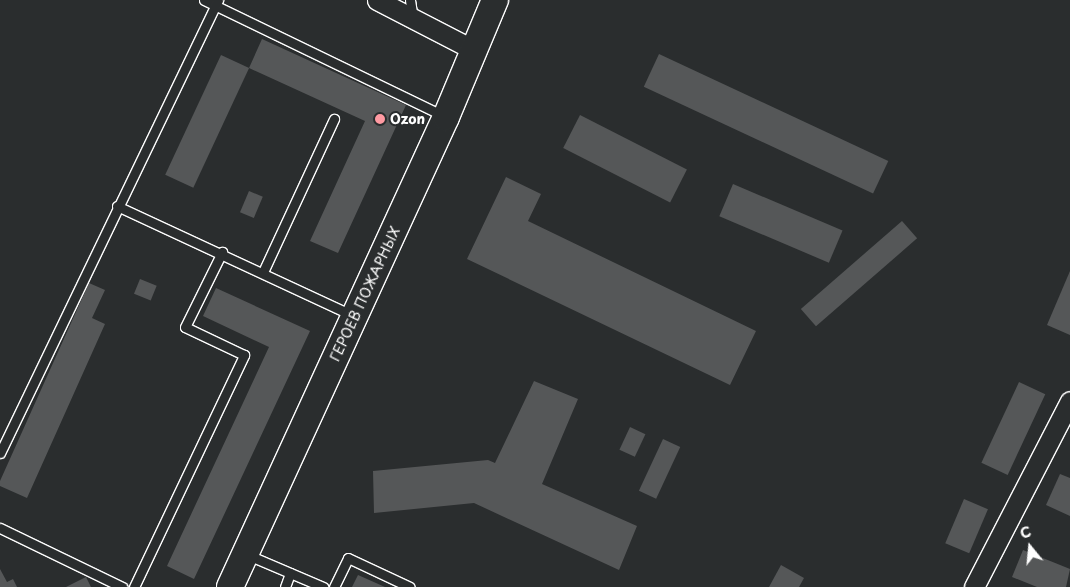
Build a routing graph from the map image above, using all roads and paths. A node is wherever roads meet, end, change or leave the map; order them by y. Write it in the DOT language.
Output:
graph roads {
  1 [pos="204,0"];
  2 [pos="378,0"];
  3 [pos="495,0"];
  4 [pos="216,3"];
  5 [pos="412,9"];
  6 [pos="474,50"];
  7 [pos="446,117"];
  8 [pos="334,119"];
  9 [pos="118,206"];
  10 [pos="222,252"];
  11 [pos="263,272"];
  12 [pos="355,316"];
  13 [pos="1070,401"];
  14 [pos="0,453"];
  15 [pos="0,528"];
  16 [pos="246,554"];
  17 [pos="290,573"];
  18 [pos="122,587"];
  19 [pos="134,587"];
  20 [pos="230,587"];
  21 [pos="284,587"];
  22 [pos="322,587"];
  23 [pos="334,587"];
  24 [pos="410,587"];
  25 [pos="974,587"];
  1 -- 4 [label="lane"];
  2 -- 5 [label="street"];
  3 -- 6 [label="main road, ГЕРОЕВ ПОЖАРНЫХ"];
  4 -- 7 [label="lane"];
  4 -- 9 [label="lane"];
  5 -- 6 [label="street"];
  6 -- 7 [label="main road, ГЕРОЕВ ПОЖАРНЫХ"];
  7 -- 12 [label="main road, ГЕРОЕВ ПОЖАРНЫХ"];
  8 -- 11 [label="lane"];
  9 -- 10 [label="lane"];
  9 -- 14 [label="lane"];
  10 -- 11 [label="lane"];
  10 -- 19 [label="lane"];
  11 -- 12 [label="lane"];
  12 -- 16 [label="main road, ГЕРОЕВ ПОЖАРНЫХ"];
  13 -- 25 [label="street"];
  15 -- 18 [label="lane"];
  16 -- 17 [label="lane"];
  16 -- 20 [label="main road, ГЕРОЕВ ПОЖАРНЫХ"];
  17 -- 21 [label="lane"];
  17 -- 22 [label="lane"];
  23 -- 24 [label="lane"];
}
